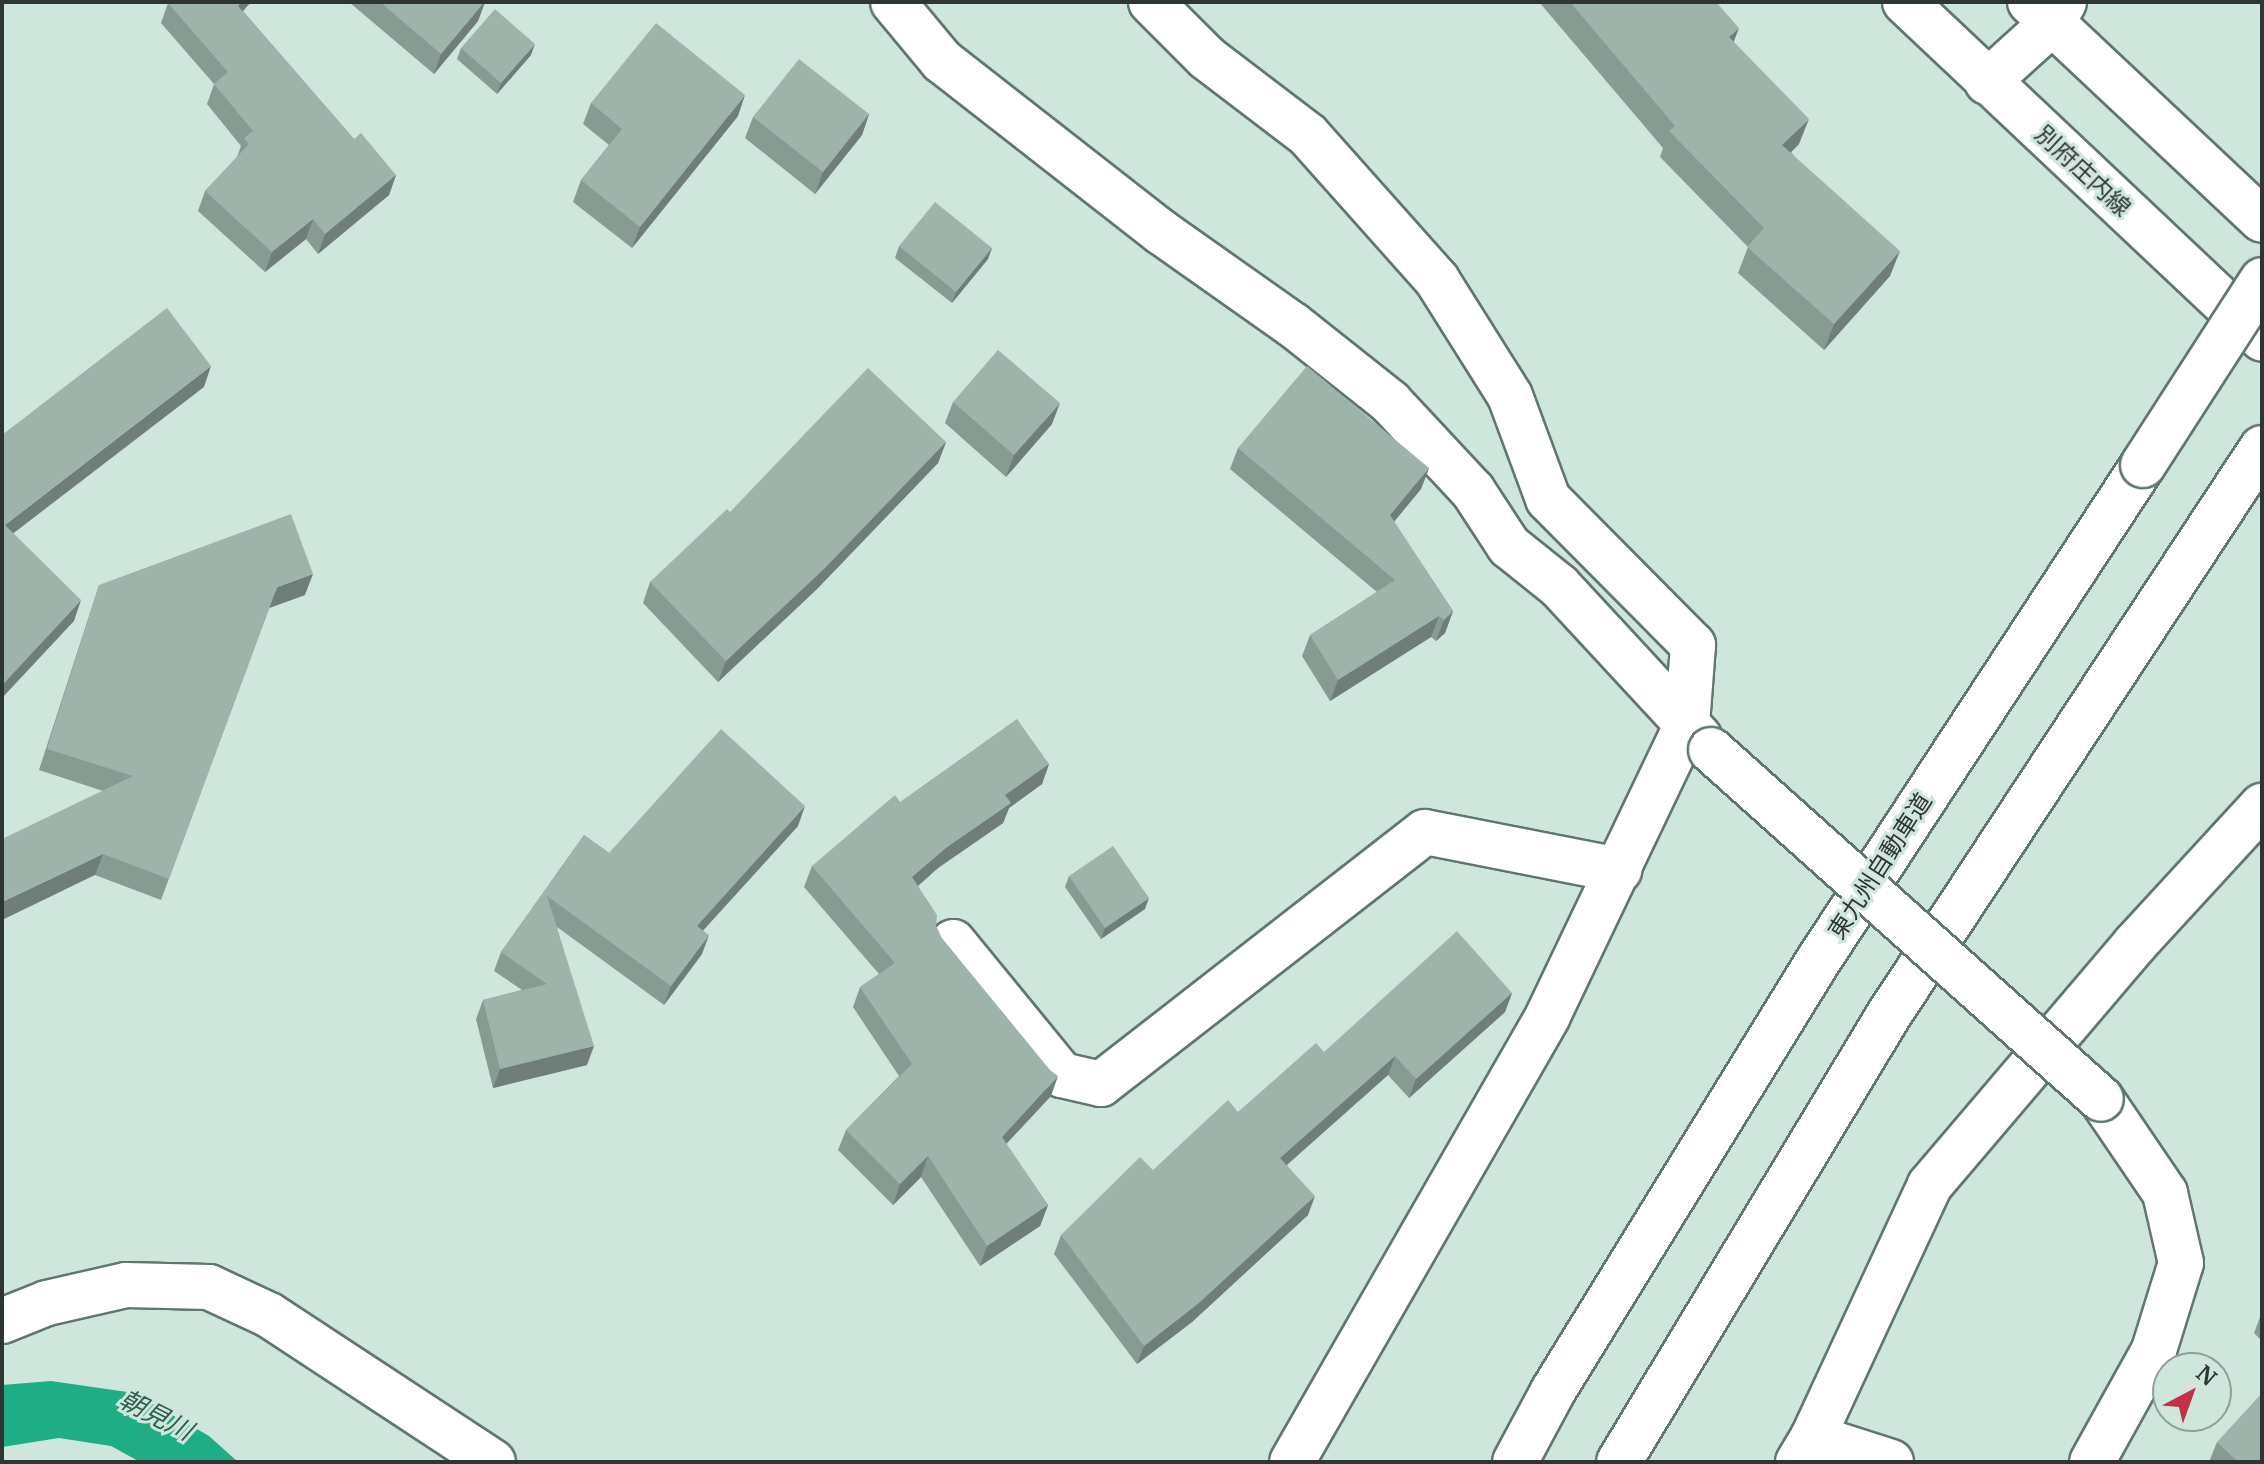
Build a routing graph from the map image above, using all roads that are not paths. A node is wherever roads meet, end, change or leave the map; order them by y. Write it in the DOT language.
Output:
graph roads {
  1 [pos="893,2"];
  2 [pos="1151,2"];
  3 [pos="1905,2"];
  4 [pos="2049,9"];
  5 [pos="1987,82"];
  6 [pos="2262,220"];
  7 [pos="2262,280"];
  8 [pos="2262,339"];
  9 [pos="2262,448"];
  10 [pos="1699,737"];
  11 [pos="2262,806"];
  12 [pos="1619,870"];
  13 [pos="953,942"];
  14 [pos="2,1321"];
  15 [pos="1806,1450"];
  16 [pos="493,1462"];
  17 [pos="1292,1462"];
  18 [pos="1515,1462"];
  19 [pos="1619,1462"];
  20 [pos="1891,1462"];
  21 [pos="2092,1462"];
  1 -- 10 [label="main road"];
  2 -- 10 [label="main road"];
  3 -- 5 [label="main road, 別府庄内線"];
  4 -- 5 [label="main road"];
  4 -- 6 [label="main road"];
  5 -- 8 [label="main road, 別府庄内線"];
  7 -- 18 [label="main road, 東九州自動車道, bridge"];
  9 -- 19 [label="main road"];
  10 -- 12 [label="main road"];
  10 -- 21 [label="main road, bridge"];
  11 -- 15 [label="main road"];
  12 -- 13 [label="main road"];
  12 -- 17 [label="main road"];
  14 -- 16 [label="main road"];
  15 -- 20 [label="main road"];
}
